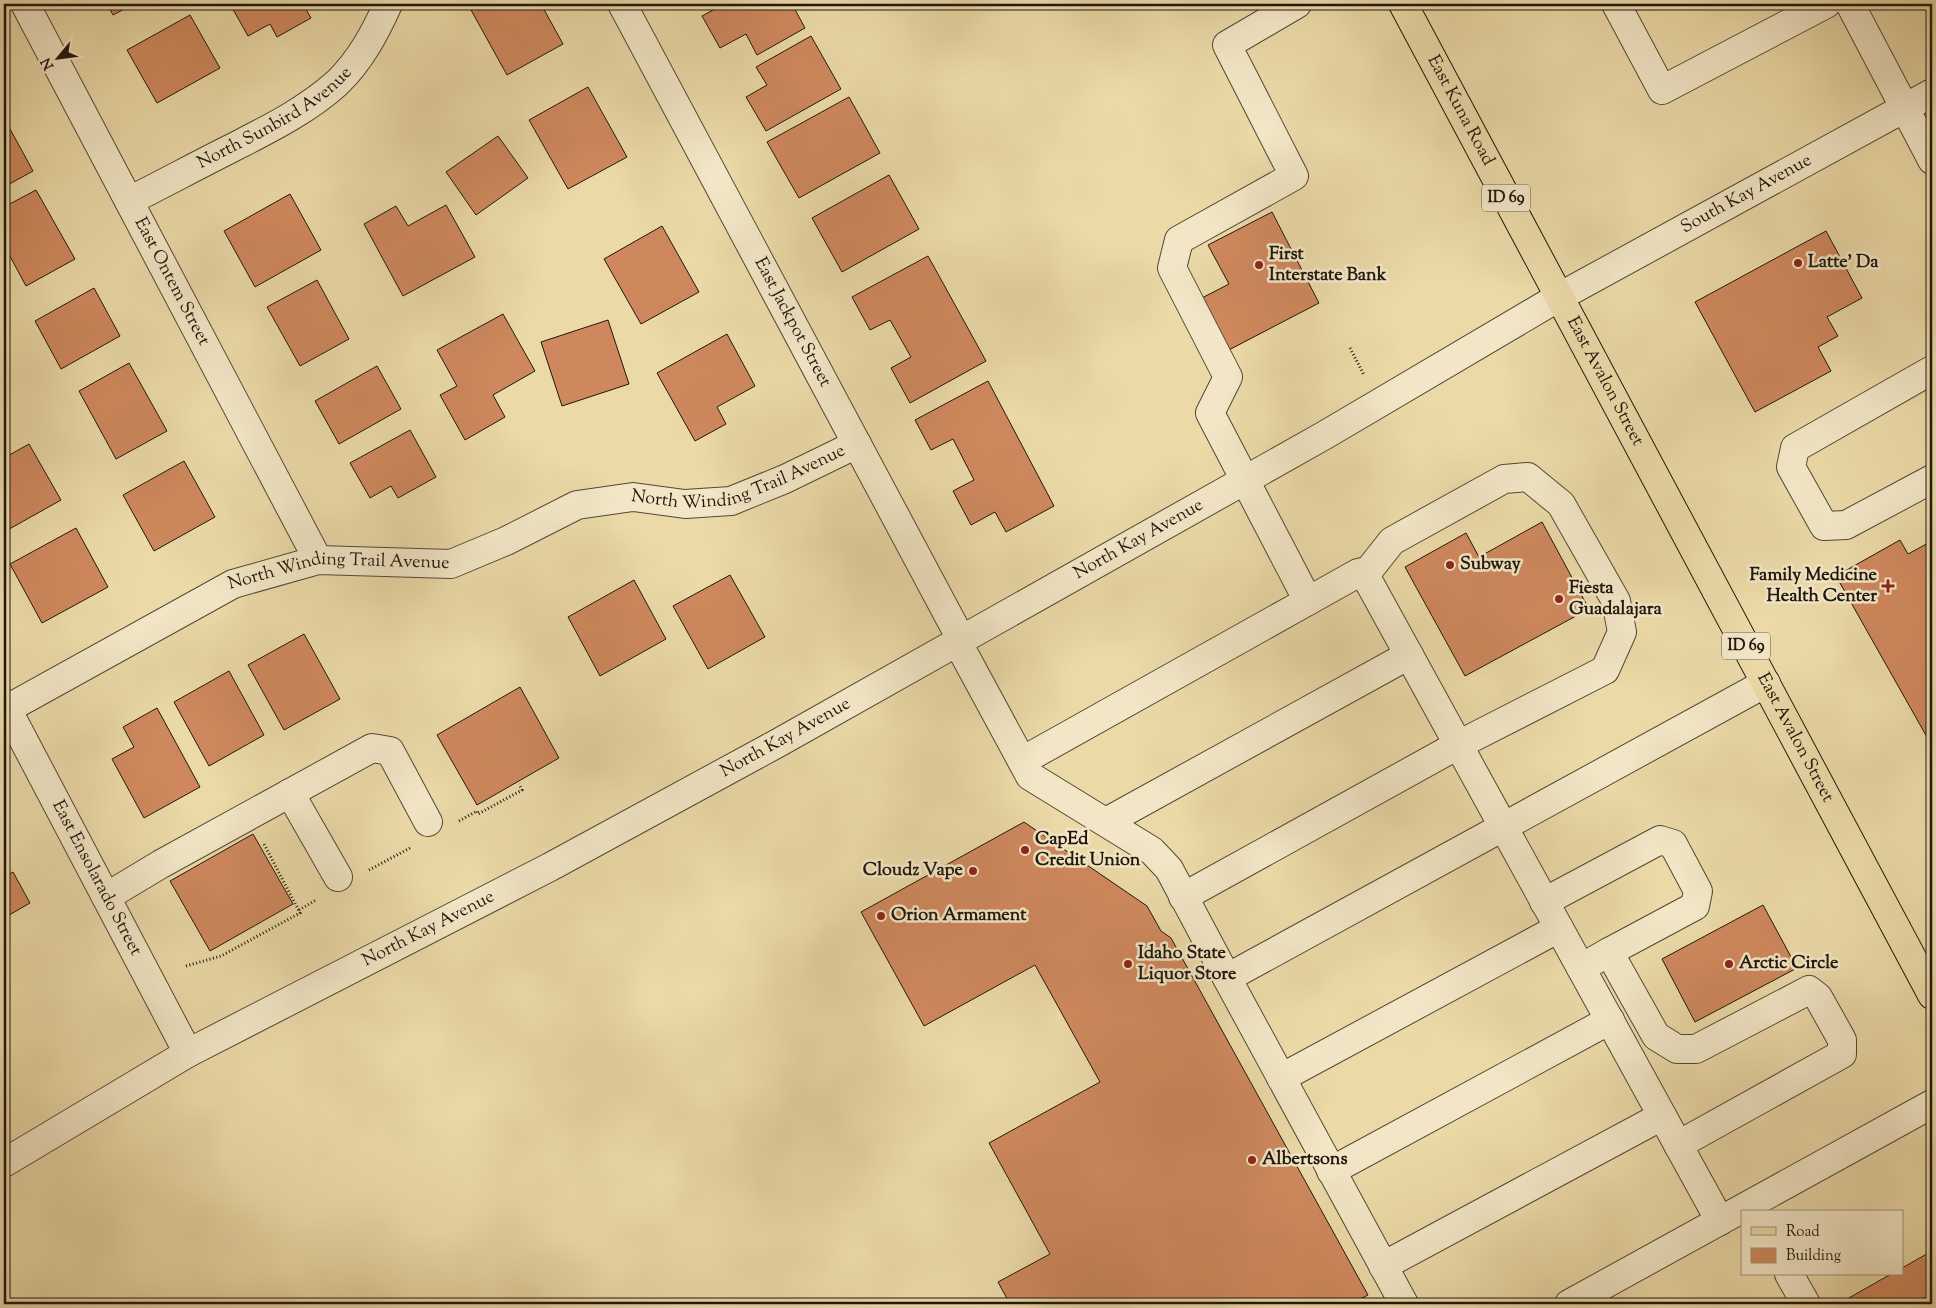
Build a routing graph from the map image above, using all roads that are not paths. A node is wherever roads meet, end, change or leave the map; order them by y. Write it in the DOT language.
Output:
graph roads {
  1 [pos="25,4"];
  2 [pos="388,4"];
  3 [pos="622,4"];
  4 [pos="1297,4"];
  5 [pos="1403,4"];
  6 [pos="1616,4"];
  7 [pos="1826,4"];
  8 [pos="1850,4"];
  9 [pos="1932,93"];
  10 [pos="1905,108"];
  11 [pos="1932,160"];
  12 [pos="129,201"];
  13 [pos="1559,297"];
  14 [pos="1932,370"];
  15 [pos="857,444"];
  16 [pos="1932,479"];
  17 [pos="1244,480"];
  18 [pos="318,560"];
  19 [pos="1365,575"];
  20 [pos="1308,601"];
  21 [pos="960,642"];
  22 [pos="1409,655"];
  23 [pos="1766,683"];
  24 [pos="5,706"];
  25 [pos="1458,746"];
  26 [pos="1022,761"];
  27 [pos="290,793"];
  28 [pos="428,822"];
  29 [pos="1106,822"];
  30 [pos="1502,826"];
  31 [pos="338,876"];
  32 [pos="106,897"];
  33 [pos="1183,897"];
  34 [pos="1544,902"];
  35 [pos="1558,928"];
  36 [pos="1609,952"];
  37 [pos="1581,968"];
  38 [pos="1227,978"];
  39 [pos="1932,995"];
  40 [pos="1610,1020"];
  41 [pos="188,1053"];
  42 [pos="1281,1078"];
  43 [pos="1932,1104"];
  44 [pos="1662,1116"];
  45 [pos="1678,1145"];
  46 [pos="4,1163"];
  47 [pos="1331,1171"];
  48 [pos="1753,1208"];
  49 [pos="1741,1213"];
  50 [pos="1720,1221"];
  51 [pos="1383,1266"];
  52 [pos="1790,1276"];
  53 [pos="1404,1304"];
  54 [pos="1569,1304"];
  55 [pos="1806,1304"];
  1 -- 12 [label="street, East Ontem Street"];
  2 -- 12 [label="street, North Sunbird Avenue"];
  3 -- 15 [label="street, East Jackpot Street"];
  4 -- 17 [label="street"];
  5 -- 13 [label="main road, East Kuna Road / ID 69"];
  6 -- 7 [label="street"];
  8 -- 10 [label="street"];
  9 -- 10 [label="street, South Kay Avenue"];
  10 -- 11 [label="street"];
  10 -- 13 [label="street, South Kay Avenue"];
  12 -- 18 [label="street, East Ontem Street"];
  13 -- 17 [label="street, North Kay Avenue"];
  13 -- 23 [label="main road, East Avalon Street / ID 69"];
  14 -- 16 [label="street"];
  15 -- 18 [label="street, North Winding Trail Avenue"];
  15 -- 21 [label="street, East Jackpot Street"];
  17 -- 20 [label="street"];
  17 -- 21 [label="street, North Kay Avenue"];
  18 -- 24 [label="street, North Winding Trail Avenue"];
  19 -- 20 [label="street"];
  19 -- 22 [label="street"];
  19 -- 25 [label="street"];
  20 -- 26 [label="street"];
  21 -- 26 [label="street, East Jackpot Street"];
  21 -- 41 [label="street, North Kay Avenue"];
  22 -- 25 [label="street"];
  22 -- 29 [label="street"];
  23 -- 30 [label="street"];
  23 -- 39 [label="main road, East Avalon Street / ID 69"];
  24 -- 32 [label="street, East Ensolarado Street"];
  25 -- 30 [label="street"];
  25 -- 33 [label="street"];
  26 -- 29 [label="street, East Jackpot Street"];
  27 -- 28 [label="street"];
  27 -- 31 [label="street"];
  27 -- 32 [label="street"];
  29 -- 33 [label="street, East Jackpot Street"];
  30 -- 34 [label="street"];
  30 -- 38 [label="street"];
  32 -- 41 [label="street, East Ensolarado Street"];
  33 -- 38 [label="street, East Jackpot Street"];
  34 -- 35 [label="street"];
  34 -- 36 [label="street"];
  35 -- 37 [label="street"];
  35 -- 42 [label="street"];
  36 -- 37 [label="street"];
  36 -- 45 [label="street"];
  37 -- 40 [label="street"];
  38 -- 42 [label="street, East Jackpot Street"];
  40 -- 44 [label="street"];
  40 -- 47 [label="street"];
  41 -- 46 [label="street, North Kay Avenue"];
  42 -- 47 [label="street, East Jackpot Street"];
  43 -- 48 [label="street"];
  44 -- 45 [label="street"];
  44 -- 51 [label="street"];
  45 -- 50 [label="street"];
  47 -- 51 [label="street, East Jackpot Street"];
  49 -- 50 [label="street"];
  50 -- 54 [label="street"];
  51 -- 53 [label="street, East Jackpot Street"];
  52 -- 55 [label="street"];
}
